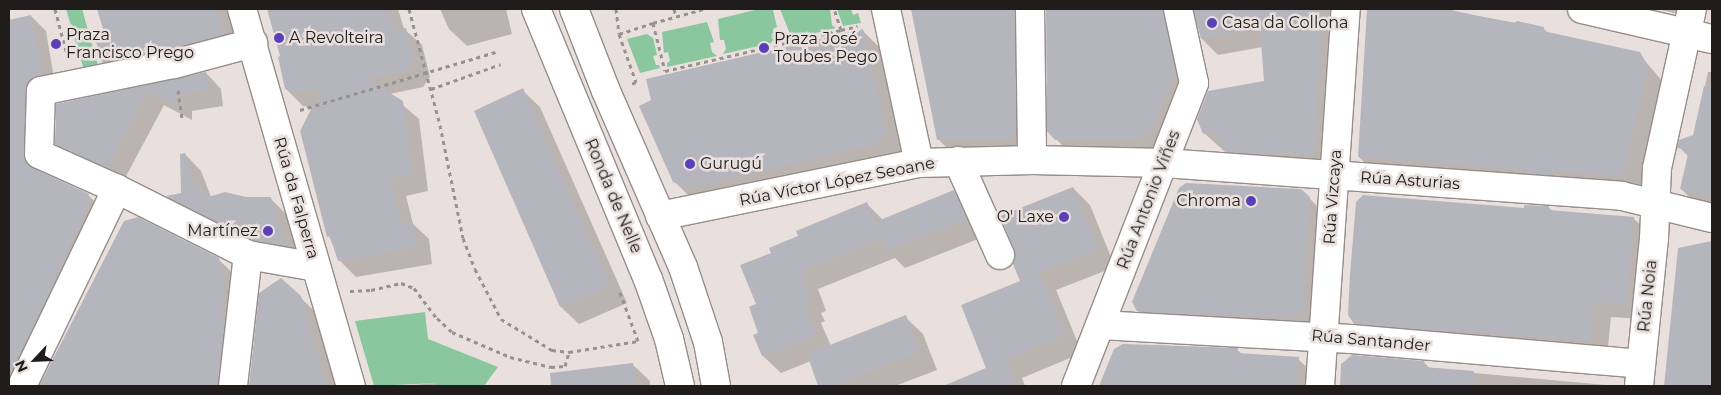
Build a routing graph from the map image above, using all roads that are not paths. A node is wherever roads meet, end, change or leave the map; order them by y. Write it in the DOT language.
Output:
graph roads {
  1 [pos="242,9"];
  2 [pos="536,9"];
  3 [pos="574,9"];
  4 [pos="886,9"];
  5 [pos="1030,9"];
  6 [pos="1178,9"];
  7 [pos="1346,9"];
  8 [pos="1582,9"];
  9 [pos="1697,26"];
  10 [pos="252,43"];
  11 [pos="1032,160"];
  12 [pos="958,161"];
  13 [pos="920,163"];
  14 [pos="1164,163"];
  15 [pos="1334,175"];
  16 [pos="117,189"];
  17 [pos="1655,205"];
  18 [pos="660,216"];
  19 [pos="1712,218"];
  20 [pos="248,255"];
  21 [pos="1000,255"];
  22 [pos="316,267"];
  23 [pos="1100,325"];
  24 [pos="1323,337"];
  25 [pos="1640,375"];
  26 [pos="22,386"];
  27 [pos="234,386"];
  28 [pos="351,386"];
  29 [pos="680,386"];
  30 [pos="716,386"];
  31 [pos="1076,386"];
  32 [pos="1320,386"];
  1 -- 10 [label="street, Rúa da Falperra"];
  2 -- 29 [label="street, Ronda de Nelle"];
  3 -- 18 [label="street"];
  4 -- 13 [label="street"];
  5 -- 11 [label="street"];
  6 -- 14 [label="street, Rúa Antonio Viñes"];
  7 -- 15 [label="street, Rúa Vizcaya"];
  8 -- 9 [label="street"];
  9 -- 17 [label="street, Rúa Noia"];
  10 -- 16 [label="street"];
  10 -- 22 [label="street, Rúa da Falperra"];
  11 -- 12 [label="street, Rúa Víctor López Seoane"];
  11 -- 14 [label="street, Rúa Víctor López Seoane"];
  12 -- 13 [label="street, Rúa Víctor López Seoane"];
  12 -- 21 [label="street"];
  13 -- 18 [label="street, Rúa Víctor López Seoane"];
  14 -- 15 [label="street, Rúa Asturias"];
  14 -- 23 [label="street, Rúa Antonio Viñes"];
  15 -- 17 [label="street, Rúa Asturias"];
  15 -- 24 [label="street, Rúa Vizcaya"];
  16 -- 20 [label="street"];
  16 -- 26 [label="street"];
  17 -- 19 [label="street, Rúa Asturias"];
  17 -- 25 [label="street, Rúa Noia"];
  18 -- 30 [label="street"];
  20 -- 22 [label="street"];
  20 -- 27 [label="street"];
  22 -- 28 [label="street, Rúa da Falperra"];
  23 -- 24 [label="street, Rúa Santander"];
  23 -- 31 [label="street, Rúa Antonio Viñes"];
  24 -- 25 [label="street, Rúa Santander"];
  24 -- 32 [label="street, Rúa Vizcaya"];
}
